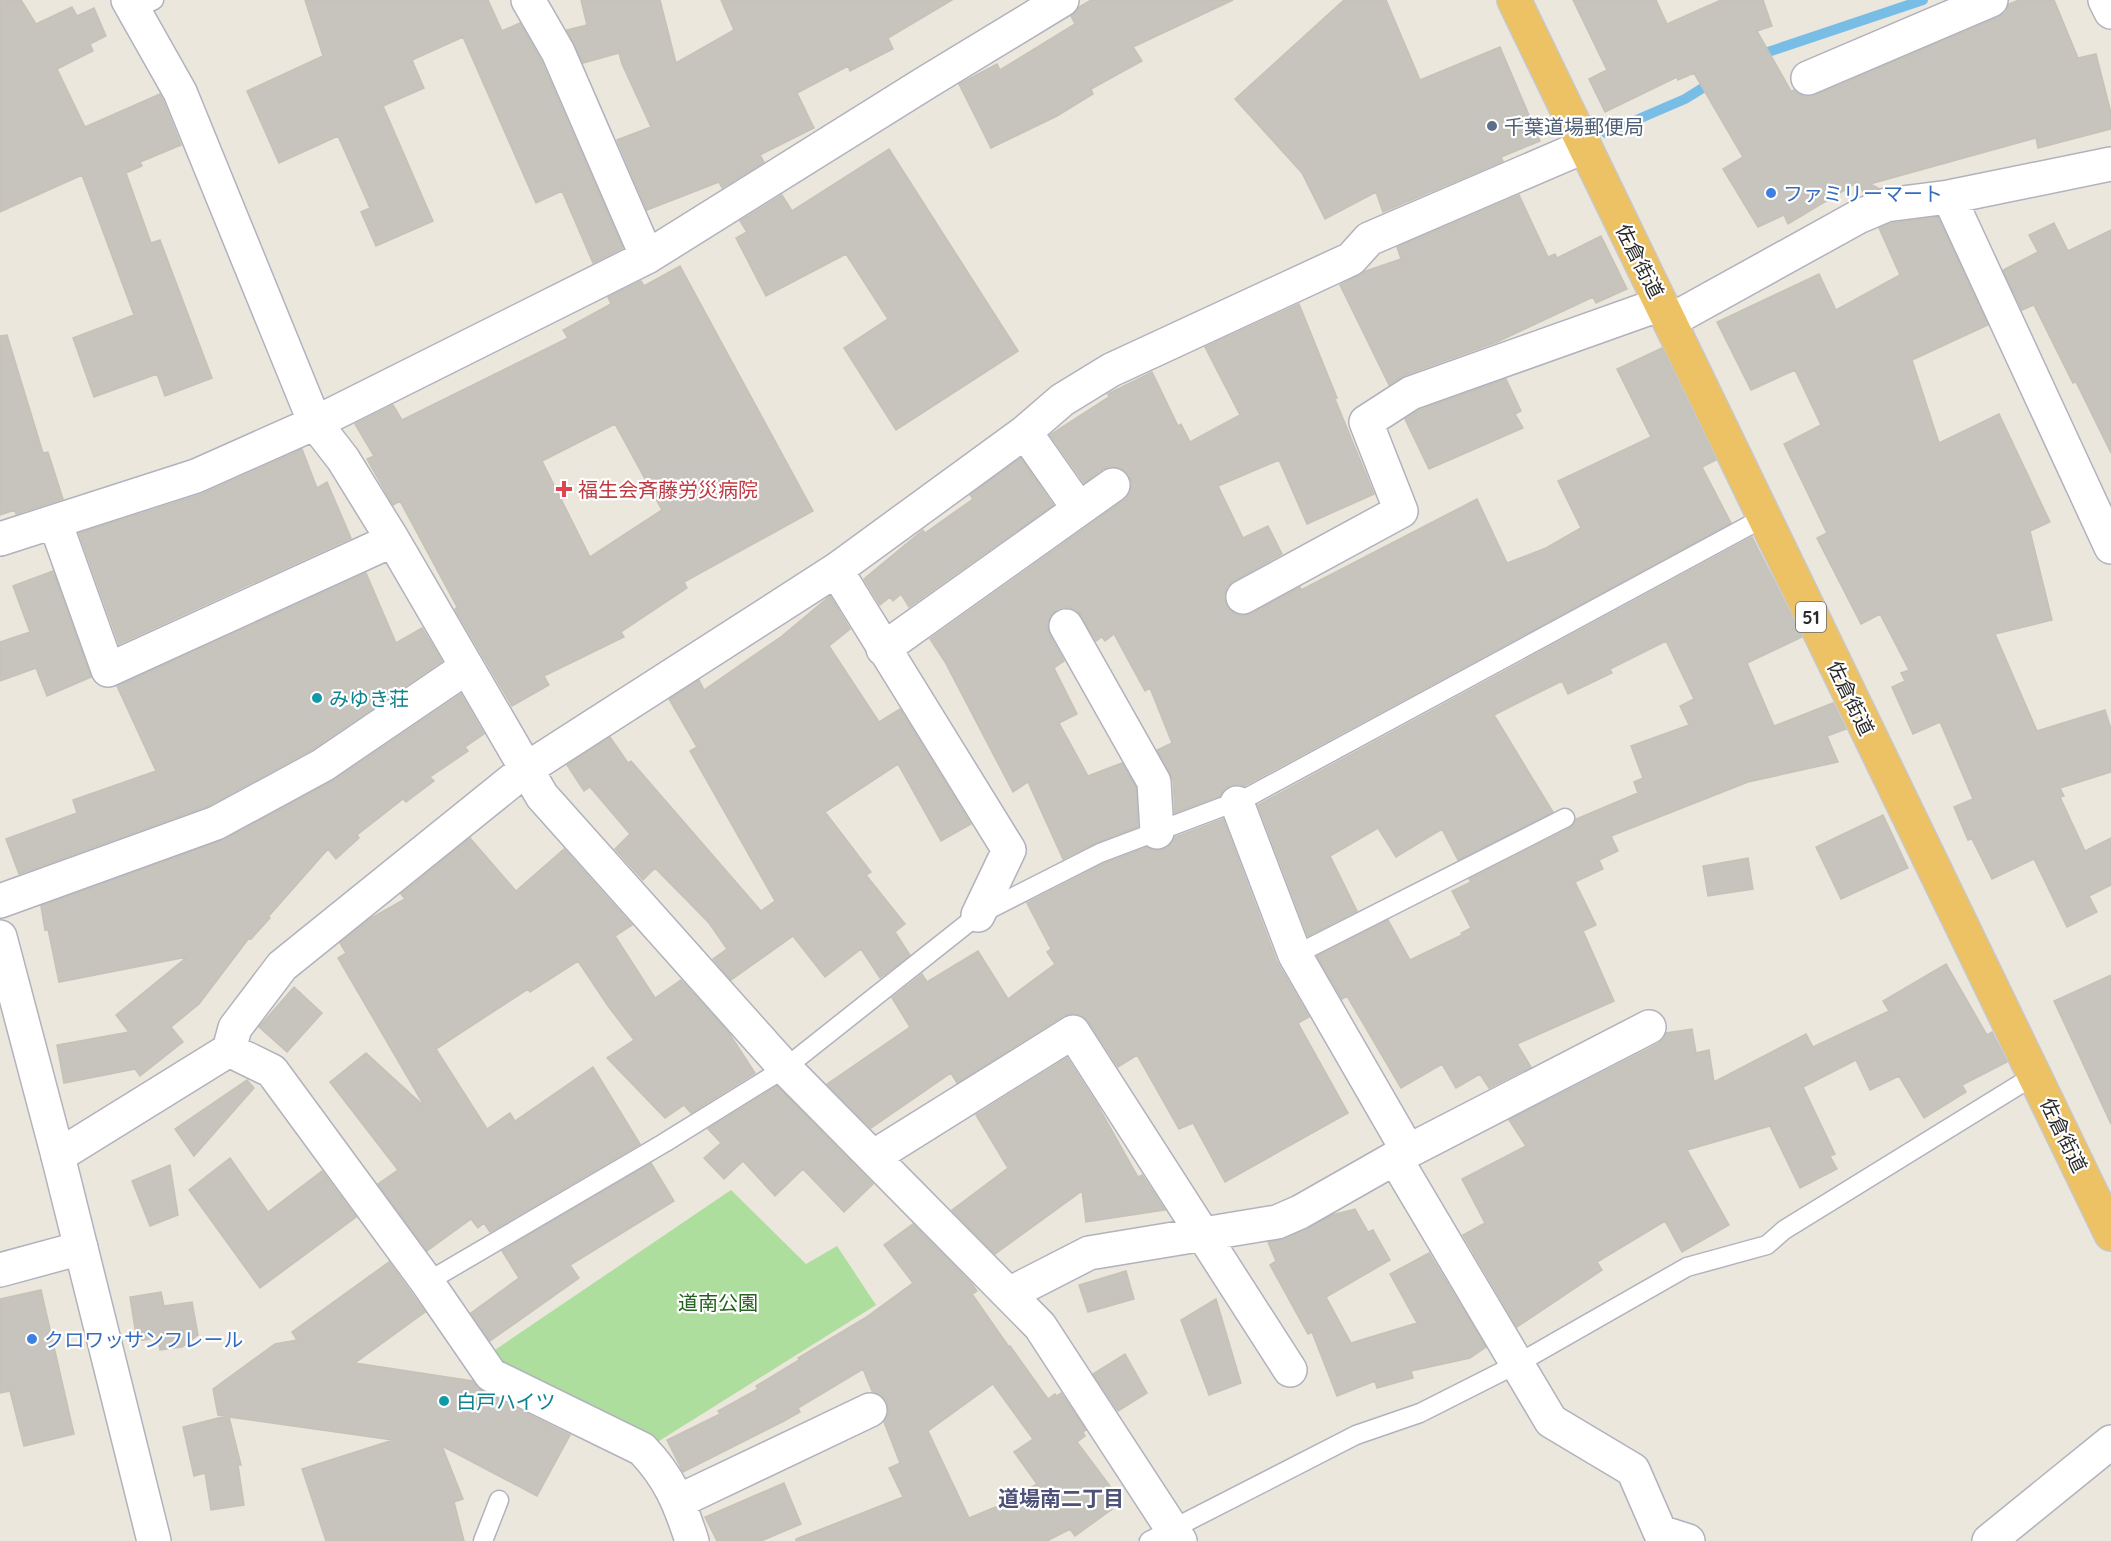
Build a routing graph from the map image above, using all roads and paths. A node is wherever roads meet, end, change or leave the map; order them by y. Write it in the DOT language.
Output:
graph roads {
  1 [pos="528,0"];
  2 [pos="1062,0"];
  3 [pos="1514,0"];
  4 [pos="1991,0"];
  5 [pos="2106,0"];
  6 [pos="139,3"];
  7 [pos="2111,12"];
  8 [pos="1808,78"];
  9 [pos="1583,147"];
  10 [pos="2111,164"];
  11 [pos="1949,197"];
  12 [pos="647,257"];
  13 [pos="1666,313"];
  14 [pos="315,423"];
  15 [pos="1025,432"];
  16 [pos="1113,485"];
  17 [pos="1078,510"];
  18 [pos="1763,518"];
  19 [pos="55,522"];
  20 [pos="0,539"];
  21 [pos="393,540"];
  22 [pos="2111,548"];
  23 [pos="836,570"];
  24 [pos="1243,597"];
  25 [pos="1066,626"];
  26 [pos="883,649"];
  27 [pos="467,667"];
  28 [pos="525,770"];
  29 [pos="1237,803"];
  30 [pos="1565,818"];
  31 [pos="1157,832"];
  32 [pos="0,901"];
  33 [pos="978,915"];
  34 [pos="0,937"];
  35 [pos="1295,955"];
  36 [pos="1649,1027"];
  37 [pos="229,1050"];
  38 [pos="784,1068"];
  39 [pos="2035,1075"];
  40 [pos="1401,1155"];
  41 [pos="58,1156"];
  42 [pos="873,1157"];
  43 [pos="1203,1234"];
  44 [pos="2111,1234"];
  45 [pos="81,1248"];
  46 [pos="0,1270"];
  47 [pos="427,1282"];
  48 [pos="1009,1294"];
  49 [pos="1517,1365"];
  50 [pos="1290,1370"];
  51 [pos="870,1410"];
  52 [pos="2111,1442"];
  53 [pos="499,1500"];
  54 [pos="679,1501"];
  55 [pos="1167,1537"];
  56 [pos="154,1541"];
  57 [pos="483,1541"];
  58 [pos="692,1541"];
  59 [pos="1688,1541"];
  60 [pos="1989,1541"];
  1 -- 12 [label="street"];
  2 -- 12 [label="street"];
  3 -- 9 [label="highway, 佐倉街道 / 51"];
  4 -- 8 [label="street"];
  5 -- 7 [label="street"];
  6 -- 14 [label="street"];
  9 -- 13 [label="highway, 佐倉街道 / 51"];
  9 -- 15 [label="street"];
  10 -- 11 [label="street"];
  11 -- 13 [label="street"];
  11 -- 22 [label="street"];
  12 -- 14 [label="street"];
  13 -- 18 [label="highway, 佐倉街道 / 51"];
  13 -- 24 [label="street"];
  14 -- 19 [label="street"];
  14 -- 21 [label="street"];
  15 -- 17 [label="street"];
  15 -- 23 [label="street"];
  16 -- 17 [label="street"];
  17 -- 26 [label="street"];
  18 -- 29 [label="lane"];
  18 -- 39 [label="highway, 佐倉街道 / 51"];
  19 -- 20 [label="street"];
  19 -- 21 [label="street"];
  21 -- 27 [label="street"];
  23 -- 26 [label="street"];
  23 -- 28 [label="street"];
  25 -- 31 [label="street"];
  26 -- 33 [label="street"];
  27 -- 28 [label="street"];
  27 -- 32 [label="street"];
  28 -- 37 [label="street"];
  28 -- 38 [label="street"];
  29 -- 31 [label="lane"];
  29 -- 35 [label="street"];
  30 -- 35 [label="lane"];
  31 -- 33 [label="lane"];
  33 -- 38 [label="lane"];
  34 -- 41 [label="street"];
  35 -- 40 [label="street"];
  36 -- 40 [label="street"];
  37 -- 41 [label="street"];
  37 -- 47 [label="street"];
  38 -- 42 [label="street"];
  38 -- 47 [label="lane"];
  39 -- 44 [label="highway, 佐倉街道 / 51"];
  39 -- 49 [label="lane"];
  40 -- 43 [label="street"];
  40 -- 49 [label="street"];
  41 -- 45 [label="street"];
  42 -- 43 [label="street"];
  42 -- 48 [label="street"];
  43 -- 48 [label="street"];
  43 -- 50 [label="street"];
  45 -- 46 [label="street"];
  45 -- 56 [label="street"];
  47 -- 54 [label="street"];
  48 -- 55 [label="street"];
  49 -- 55 [label="lane"];
  49 -- 59 [label="street"];
  51 -- 54 [label="street"];
  52 -- 60 [label="street"];
  53 -- 57 [label="lane"];
  54 -- 58 [label="street"];
}
